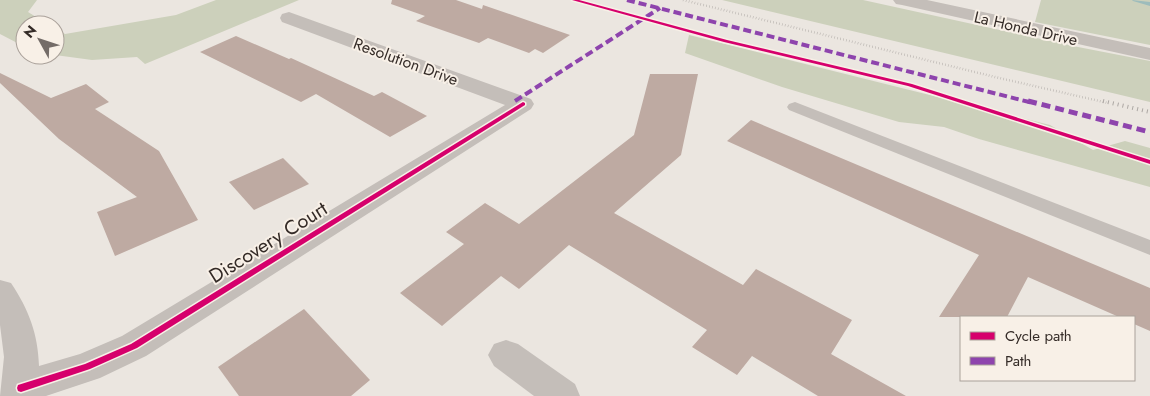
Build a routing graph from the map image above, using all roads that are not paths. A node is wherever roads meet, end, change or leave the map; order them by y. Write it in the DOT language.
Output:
graph roads {
  1 [pos="902,0"];
  2 [pos="290,18"];
  3 [pos="1150,54"];
  4 [pos="524,104"];
  5 [pos="795,107"];
  6 [pos="1150,248"];
  7 [pos="0,292"];
  8 [pos="506,355"];
  9 [pos="19,392"];
  10 [pos="562,396"];
  1 -- 3 [label="street, La Honda Drive"];
  2 -- 4 [label="street, Resolution Drive"];
  4 -- 9 [label="street, Discovery Court"];
  5 -- 6 [label="lane"];
  7 -- 9 [label="street"];
  8 -- 10 [label="street"];
}
